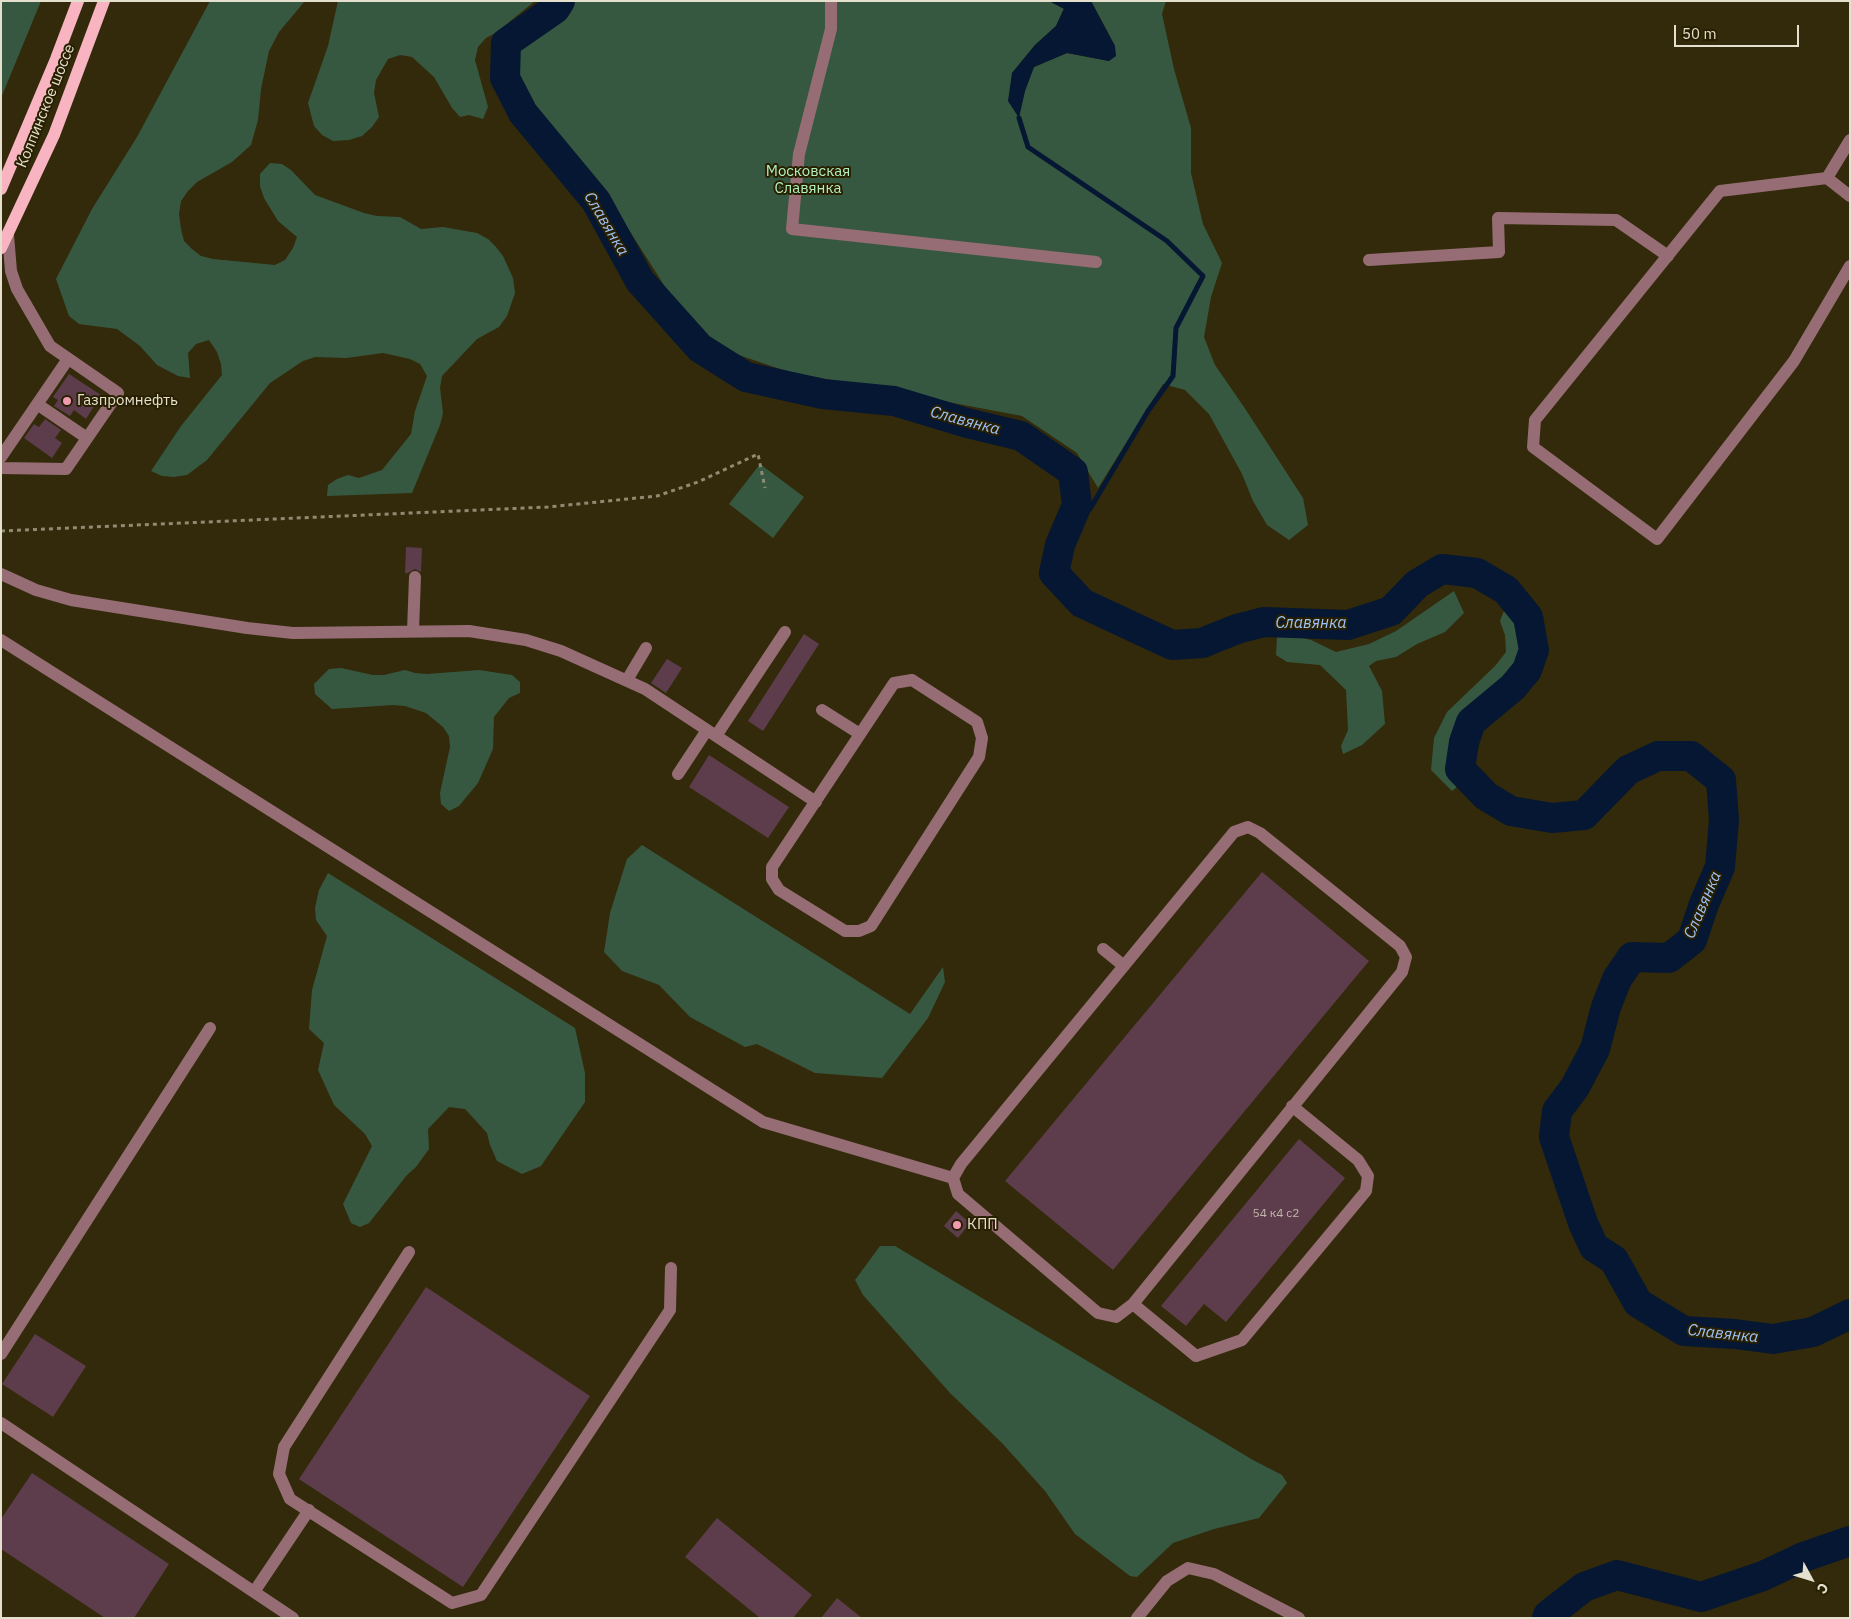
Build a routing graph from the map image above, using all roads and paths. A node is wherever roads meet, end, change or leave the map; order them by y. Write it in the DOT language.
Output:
graph roads {
  1 [pos="78,1"];
  2 [pos="104,1"];
  3 [pos="831,1"];
  4 [pos="1850,140"];
  5 [pos="1827,178"];
  6 [pos="1,189"];
  7 [pos="1850,196"];
  8 [pos="8,235"];
  9 [pos="1,248"];
  10 [pos="1668,256"];
  11 [pos="1369,260"];
  12 [pos="1096,262"];
  13 [pos="1850,266"];
  14 [pos="68,360"];
  15 [pos="37,404"];
  16 [pos="87,438"];
  17 [pos="1,457"];
  18 [pos="1,468"];
  19 [pos="765,488"];
  20 [pos="1,531"];
  21 [pos="1,574"];
  22 [pos="415,577"];
  23 [pos="413,631"];
  24 [pos="784,632"];
  25 [pos="1,640"];
  26 [pos="646,648"];
  27 [pos="627,680"];
  28 [pos="822,710"];
  29 [pos="712,733"];
  30 [pos="860,734"];
  31 [pos="678,774"];
  32 [pos="816,802"];
  33 [pos="1103,949"];
  34 [pos="1124,966"];
  35 [pos="210,1028"];
  36 [pos="1292,1106"];
  37 [pos="953,1178"];
  38 [pos="409,1252"];
  39 [pos="671,1268"];
  40 [pos="1133,1304"];
  41 [pos="1,1354"];
  42 [pos="1,1423"];
  43 [pos="309,1510"];
  44 [pos="254,1592"];
  45 [pos="293,1618"];
  46 [pos="1137,1618"];
  47 [pos="1299,1618"];
  1 -- 6 [label="main road, Колпинское шоссе"];
  2 -- 8 [label="main road, Колпинское шоссе"];
  3 -- 12 [label="street"];
  4 -- 5 [label="street"];
  5 -- 7 [label="street"];
  5 -- 10 [label="street"];
  8 -- 9 [label="main road, Колпинское шоссе"];
  8 -- 14 [label="street"];
  10 -- 11 [label="street"];
  10 -- 13 [label="street"];
  14 -- 15 [label="street"];
  14 -- 16 [label="street"];
  15 -- 16 [label="street"];
  15 -- 17 [label="street"];
  16 -- 18 [label="street"];
  19 -- 20 [label="path"];
  21 -- 23 [label="street"];
  22 -- 23 [label="street"];
  23 -- 27 [label="street"];
  24 -- 29 [label="street"];
  25 -- 37 [label="street"];
  26 -- 27 [label="street"];
  27 -- 29 [label="street"];
  28 -- 30 [label="street"];
  29 -- 31 [label="street"];
  29 -- 32 [label="street"];
  30 -- 32 [label="street"];
  30 -- 32 [label="street"];
  33 -- 34 [label="street"];
  34 -- 36 [label="street"];
  34 -- 37 [label="street"];
  35 -- 41 [label="street"];
  36 -- 40 [label="street"];
  36 -- 40 [label="street"];
  37 -- 40 [label="street"];
  38 -- 43 [label="street"];
  39 -- 43 [label="street"];
  42 -- 44 [label="street"];
  43 -- 44 [label="street"];
  44 -- 45 [label="street"];
  46 -- 47 [label="street"];
}
